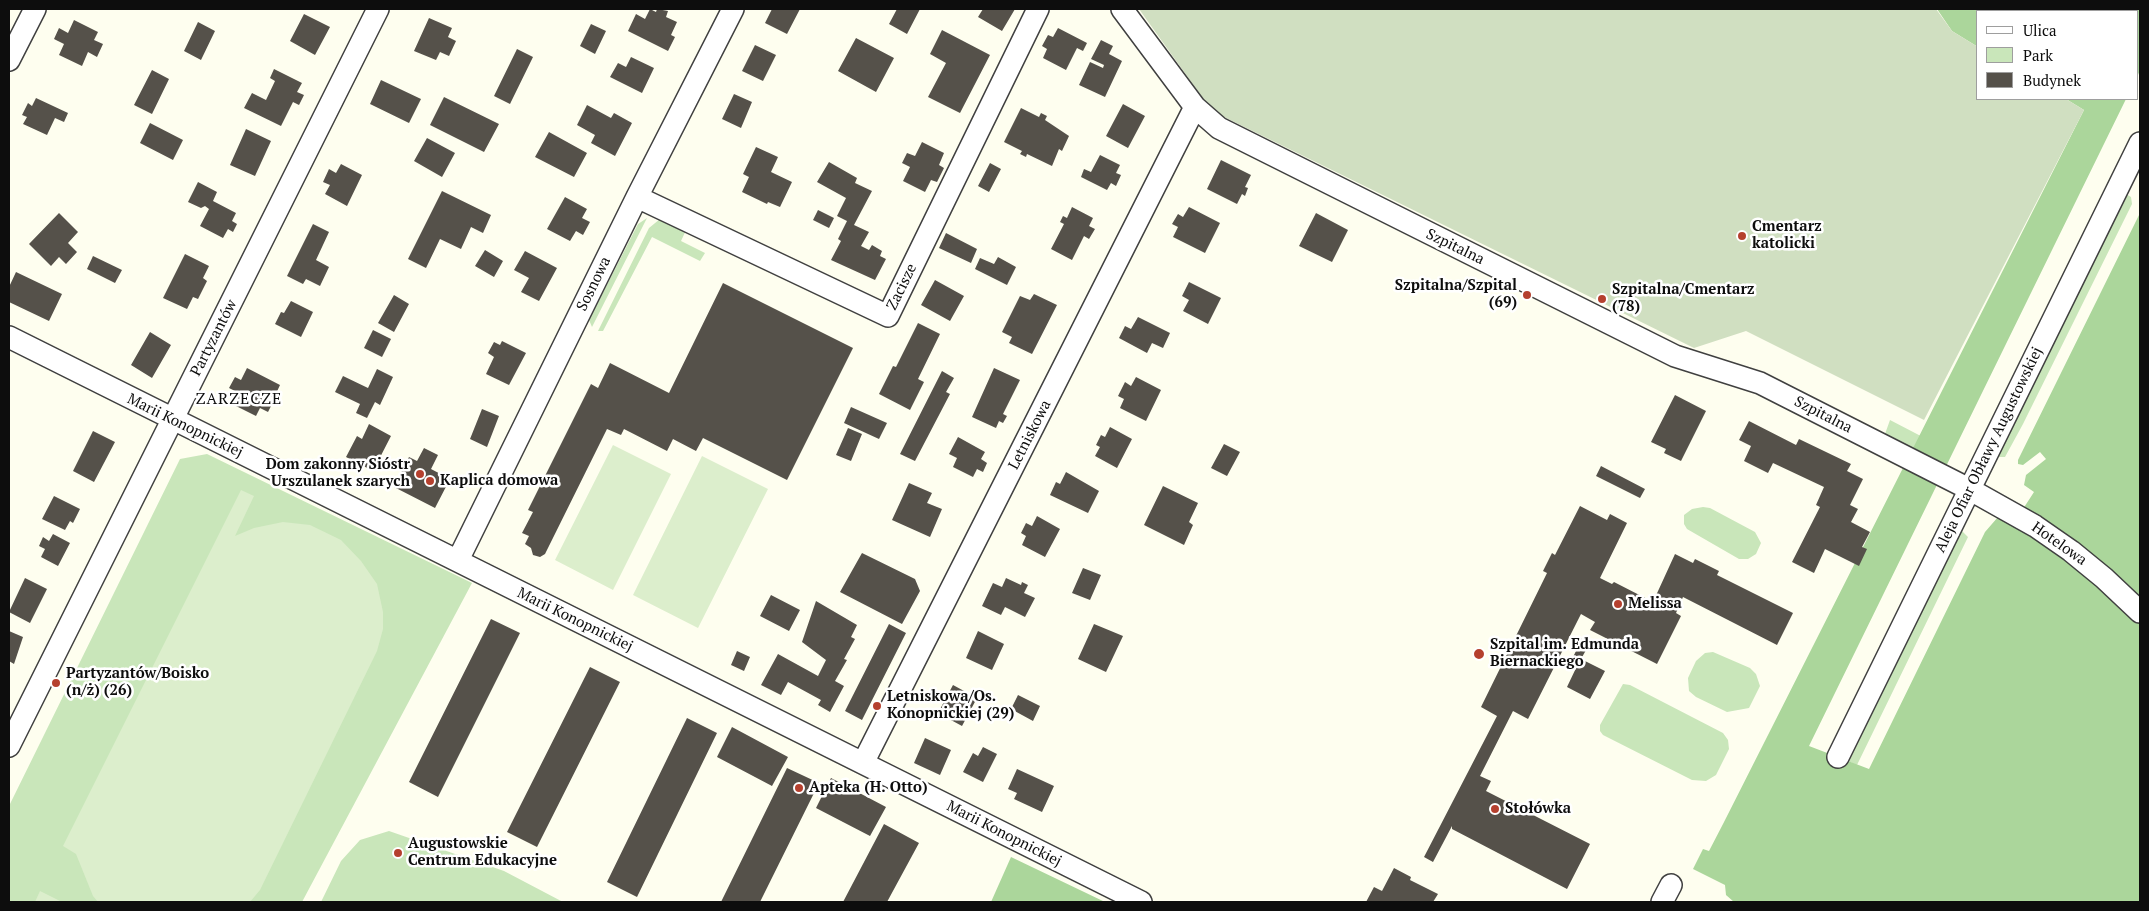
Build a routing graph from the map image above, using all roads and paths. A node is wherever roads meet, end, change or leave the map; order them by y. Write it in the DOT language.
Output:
graph roads {
  1 [pos="35,9"];
  2 [pos="378,9"];
  3 [pos="733,9"];
  4 [pos="1038,9"];
  5 [pos="1122,9"];
  6 [pos="9,60"];
  7 [pos="1195,108"];
  8 [pos="2140,143"];
  9 [pos="637,197"];
  10 [pos="9,337"];
  11 [pos="173,420"];
  12 [pos="1969,489"];
  13 [pos="458,560"];
  14 [pos="2140,612"];
  15 [pos="9,746"];
  16 [pos="1838,756"];
  17 [pos="863,763"];
  18 [pos="1141,902"];
  1 -- 6 [label="street"];
  2 -- 11 [label="street, Partyzantów"];
  3 -- 9 [label="street, Sosnowa"];
  4 -- 9 [label="street, Zacisze"];
  5 -- 7 [label="street, Szpitalna"];
  7 -- 12 [label="street, Szpitalna"];
  7 -- 17 [label="street, Letniskowa"];
  8 -- 12 [label="street, Aleja Ofiar Obławy Augustowskiej"];
  9 -- 13 [label="street, Sosnowa"];
  10 -- 11 [label="street, Marii Konopnickiej"];
  11 -- 13 [label="street, Marii Konopnickiej"];
  11 -- 15 [label="street, Partyzantów"];
  12 -- 14 [label="street, Hotelowa"];
  12 -- 16 [label="street, Aleja Ofiar Obławy Augustowskiej"];
  13 -- 17 [label="street, Marii Konopnickiej"];
  17 -- 18 [label="street, Marii Konopnickiej"];
}
